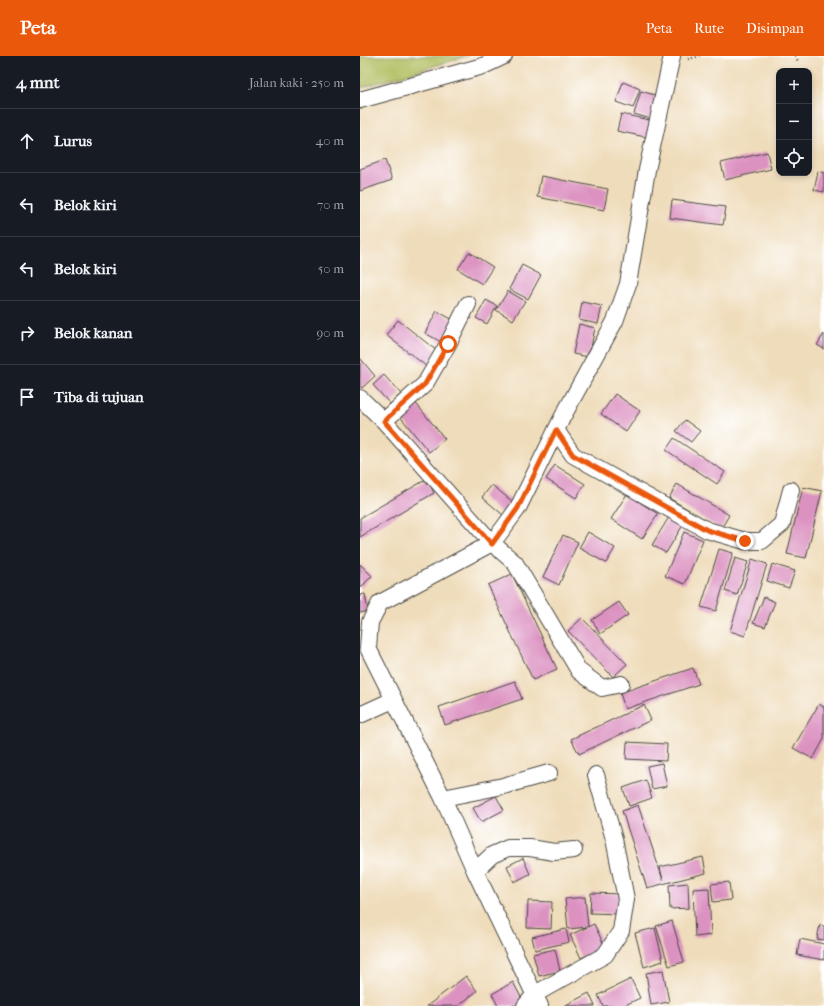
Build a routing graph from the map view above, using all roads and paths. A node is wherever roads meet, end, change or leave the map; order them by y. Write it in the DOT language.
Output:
graph roads {
  1 [pos="504,56"];
  2 [pos="672,56"];
  3 [pos="795,56"];
  4 [pos="799,63"];
  5 [pos="360,100"];
  6 [pos="468,304"];
  7 [pos="360,398"];
  8 [pos="384,421"];
  9 [pos="556,430"];
  10 [pos="791,490"];
  11 [pos="492,544"];
  12 [pos="621,684"];
  13 [pos="393,700"];
  14 [pos="360,715"];
  15 [pos="549,773"];
  16 [pos="596,775"];
  17 [pos="443,798"];
  18 [pos="574,850"];
  19 [pos="475,871"];
  20 [pos="533,1002"];
  1 -- 5 [label="street"];
  2 -- 9 [label="street"];
  3 -- 4 [label="path"];
  6 -- 8 [label="street"];
  7 -- 8 [label="street"];
  8 -- 11 [label="street"];
  9 -- 10 [label="street"];
  9 -- 11 [label="street"];
  11 -- 12 [label="street"];
  11 -- 13 [label="street"];
  13 -- 14 [label="street"];
  13 -- 17 [label="street"];
  15 -- 17 [label="street"];
  16 -- 20 [label="street"];
  17 -- 19 [label="street"];
  18 -- 19 [label="street"];
  19 -- 20 [label="street"];
}
